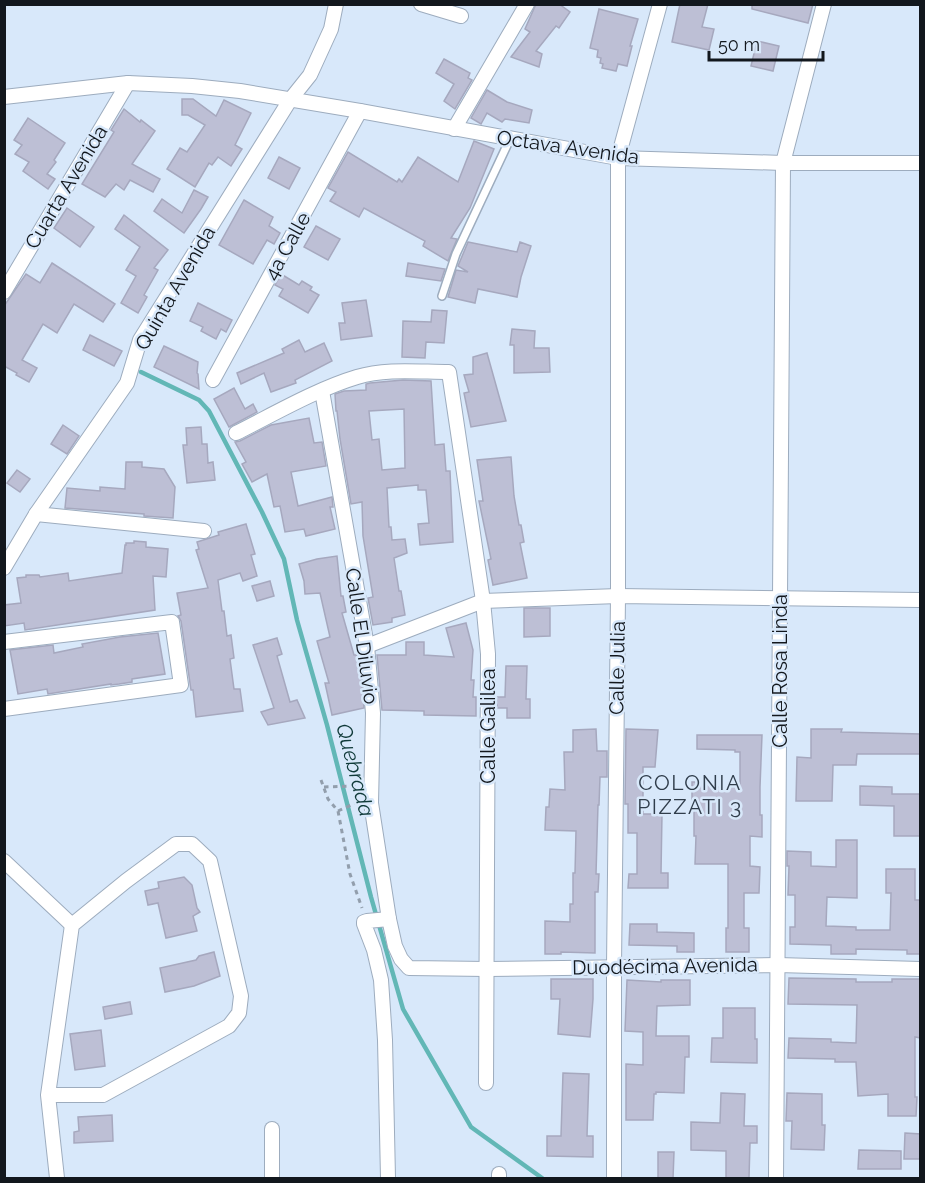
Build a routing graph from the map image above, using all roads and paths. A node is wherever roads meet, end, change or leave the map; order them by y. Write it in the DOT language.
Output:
graph roads {
  1 [pos="336,4"];
  2 [pos="421,4"];
  3 [pos="526,4"];
  4 [pos="660,4"];
  5 [pos="824,4"];
  6 [pos="461,16"];
  7 [pos="128,83"];
  8 [pos="4,97"];
  9 [pos="290,100"];
  10 [pos="360,111"];
  11 [pos="454,129"];
  12 [pos="510,139"];
  13 [pos="618,158"];
  14 [pos="921,163"];
  15 [pos="783,164"];
  16 [pos="4,291"];
  17 [pos="441,296"];
  18 [pos="213,380"];
  19 [pos="322,391"];
  20 [pos="236,433"];
  21 [pos="36,514"];
  22 [pos="204,531"];
  23 [pos="4,568"];
  24 [pos="618,596"];
  25 [pos="781,598"];
  26 [pos="921,600"];
  27 [pos="483,601"];
  28 [pos="4,642"];
  29 [pos="367,646"];
  30 [pos="4,709"];
  31 [pos="321,780"];
  32 [pos="355,786"];
  33 [pos="324,787"];
  34 [pos="360,802"];
  35 [pos="341,810"];
  36 [pos="4,861"];
  37 [pos="386,919"];
  38 [pos="367,921"];
  39 [pos="72,925"];
  40 [pos="778,965"];
  41 [pos="614,967"];
  42 [pos="409,968"];
  43 [pos="487,969"];
  44 [pos="921,969"];
  45 [pos="486,1083"];
  46 [pos="48,1095"];
  47 [pos="272,1129"];
  48 [pos="57,1179"];
  49 [pos="272,1179"];
  50 [pos="388,1179"];
  51 [pos="615,1179"];
  52 [pos="776,1179"];
  1 -- 9 [label="street, Quinta Avenida"];
  2 -- 6 [label="street"];
  3 -- 11 [label="street"];
  4 -- 13 [label="street, Calle Julia"];
  5 -- 15 [label="street, Calle Rosa Linda"];
  7 -- 8 [label="street, Octava Avenida"];
  7 -- 9 [label="street, Octava Avenida"];
  7 -- 16 [label="street, Cuarta Avenida"];
  9 -- 10 [label="street, Octava Avenida"];
  9 -- 21 [label="street, Quinta Avenida"];
  10 -- 11 [label="street, Octava Avenida"];
  10 -- 18 [label="street, 4a Calle"];
  11 -- 12 [label="street, Octava Avenida"];
  12 -- 13 [label="street, Octava Avenida"];
  12 -- 17 [label="lane"];
  13 -- 15 [label="street, Octava Avenida"];
  13 -- 24 [label="street, Calle Julia"];
  14 -- 15 [label="street, Octava Avenida"];
  15 -- 25 [label="street, Calle Rosa Linda"];
  19 -- 20 [label="street"];
  19 -- 27 [label="street, Calle Galilea"];
  19 -- 29 [label="street, Calle El Diluvio"];
  21 -- 22 [label="street"];
  21 -- 23 [label="street, Quinta Avenida"];
  24 -- 25 [label="street"];
  24 -- 27 [label="street"];
  24 -- 41 [label="street, Calle Julia"];
  25 -- 26 [label="street"];
  25 -- 40 [label="street, Calle Rosa Linda"];
  27 -- 29 [label="street"];
  27 -- 43 [label="street, Calle Galilea"];
  28 -- 30 [label="street"];
  29 -- 37 [label="street, Calle El Diluvio"];
  31 -- 33 [label="path"];
  32 -- 33 [label="path"];
  33 -- 35 [label="path"];
  34 -- 35 [label="path"];
  35 -- 38 [label="path"];
  36 -- 39 [label="street"];
  37 -- 38 [label="street"];
  37 -- 42 [label="street, Calle El Diluvio"];
  38 -- 50 [label="street"];
  39 -- 46 [label="street"];
  39 -- 46 [label="street"];
  40 -- 41 [label="street, Duodécima Avenida"];
  40 -- 44 [label="street, Duodécima Avenida"];
  40 -- 52 [label="street, Calle Rosa Linda"];
  41 -- 43 [label="street, Duodécima Avenida"];
  41 -- 51 [label="street, Calle Julia"];
  42 -- 43 [label="street, Duodécima Avenida"];
  43 -- 45 [label="street, Calle Galilea"];
  46 -- 48 [label="street"];
  47 -- 49 [label="street"];
}
